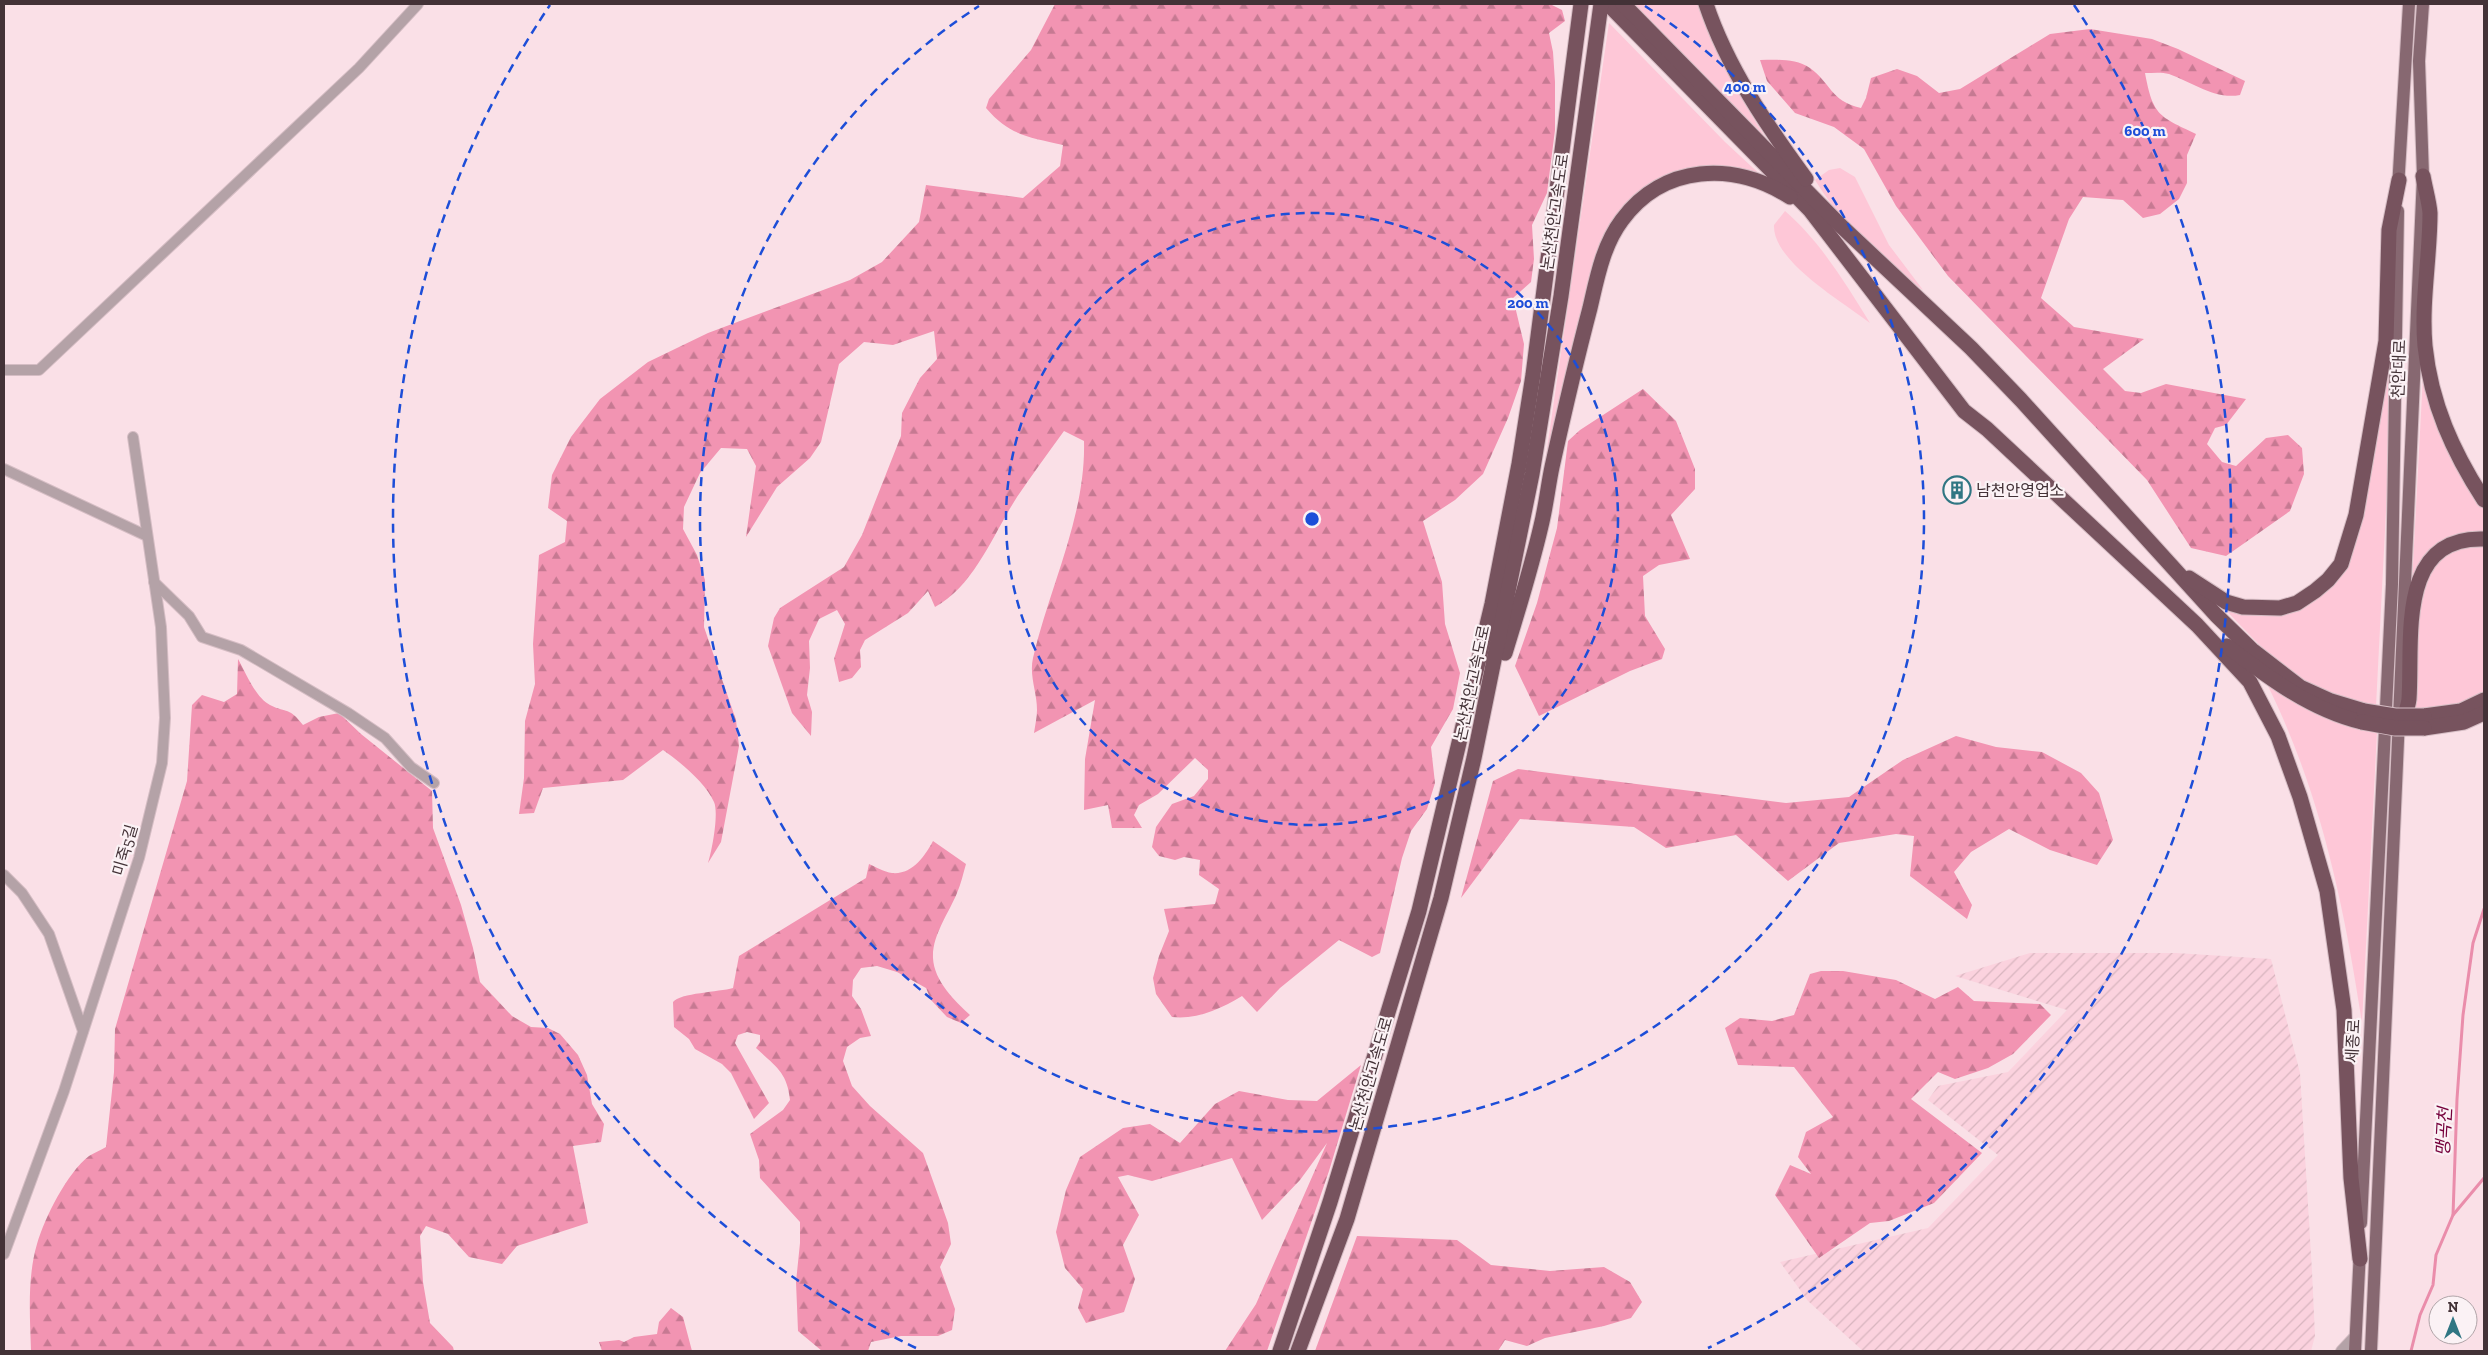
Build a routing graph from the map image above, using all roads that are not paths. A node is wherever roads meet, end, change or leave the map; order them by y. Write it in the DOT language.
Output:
graph roads {
  1 [pos="418,4"];
  2 [pos="1581,4"];
  3 [pos="1602,4"];
  4 [pos="1608,4"];
  5 [pos="1623,4"];
  6 [pos="1706,4"];
  7 [pos="2409,4"];
  8 [pos="2423,4"];
  9 [pos="2423,176"];
  10 [pos="2399,180"];
  11 [pos="1810,210"];
  12 [pos="1840,224"];
  13 [pos="4,370"];
  14 [pos="133,437"];
  15 [pos="4,469"];
  16 [pos="2484,500"];
  17 [pos="147,536"];
  18 [pos="2484,539"];
  19 [pos="2169,565"];
  20 [pos="154,582"];
  21 [pos="2197,625"];
  22 [pos="2484,700"];
  23 [pos="2484,713"];
  24 [pos="2363,717"];
  25 [pos="2424,722"];
  26 [pos="2392,734"];
  27 [pos="1474,758"];
  28 [pos="434,783"];
  29 [pos="4,875"];
  30 [pos="83,1032"];
  31 [pos="4,1254"];
  32 [pos="2360,1259"];
  33 [pos="2355,1336"];
  34 [pos="1280,1351"];
  35 [pos="1298,1351"];
  36 [pos="2341,1351"];
  37 [pos="2355,1351"];
  38 [pos="2370,1351"];
  1 -- 13 [label="street"];
  2 -- 34 [label="highway, 논산천안고속도로"];
  3 -- 27 [label="highway, 논산천안고속도로"];
  4 -- 11 [label="highway"];
  5 -- 12 [label="highway"];
  6 -- 12 [label="highway"];
  7 -- 10 [label="main road, 천안대로"];
  8 -- 9 [label="main road, 천안대로"];
  9 -- 16 [label="highway"];
  9 -- 26 [label="main road, 천안대로"];
  10 -- 19 [label="highway"];
  10 -- 26 [label="main road, 천안대로"];
  11 -- 21 [label="highway"];
  11 -- 27 [label="highway"];
  12 -- 19 [label="highway"];
  14 -- 17 [label="street, 미죽5길"];
  15 -- 17 [label="street"];
  17 -- 20 [label="street, 미죽5길"];
  18 -- 26 [label="highway"];
  19 -- 24 [label="highway"];
  20 -- 28 [label="street"];
  20 -- 30 [label="street, 미죽5길"];
  21 -- 24 [label="highway"];
  21 -- 32 [label="highway"];
  22 -- 25 [label="highway"];
  23 -- 25 [label="highway"];
  24 -- 25 [label="highway, bridge"];
  26 -- 32 [label="main road, 세종로"];
  26 -- 38 [label="main road, 세종로"];
  27 -- 35 [label="highway, 논산천안고속도로"];
  29 -- 30 [label="street"];
  30 -- 31 [label="street, 미죽5길"];
  32 -- 33 [label="main road, 세종로"];
  33 -- 36 [label="street"];
  33 -- 37 [label="main road, 세종로"];
}
